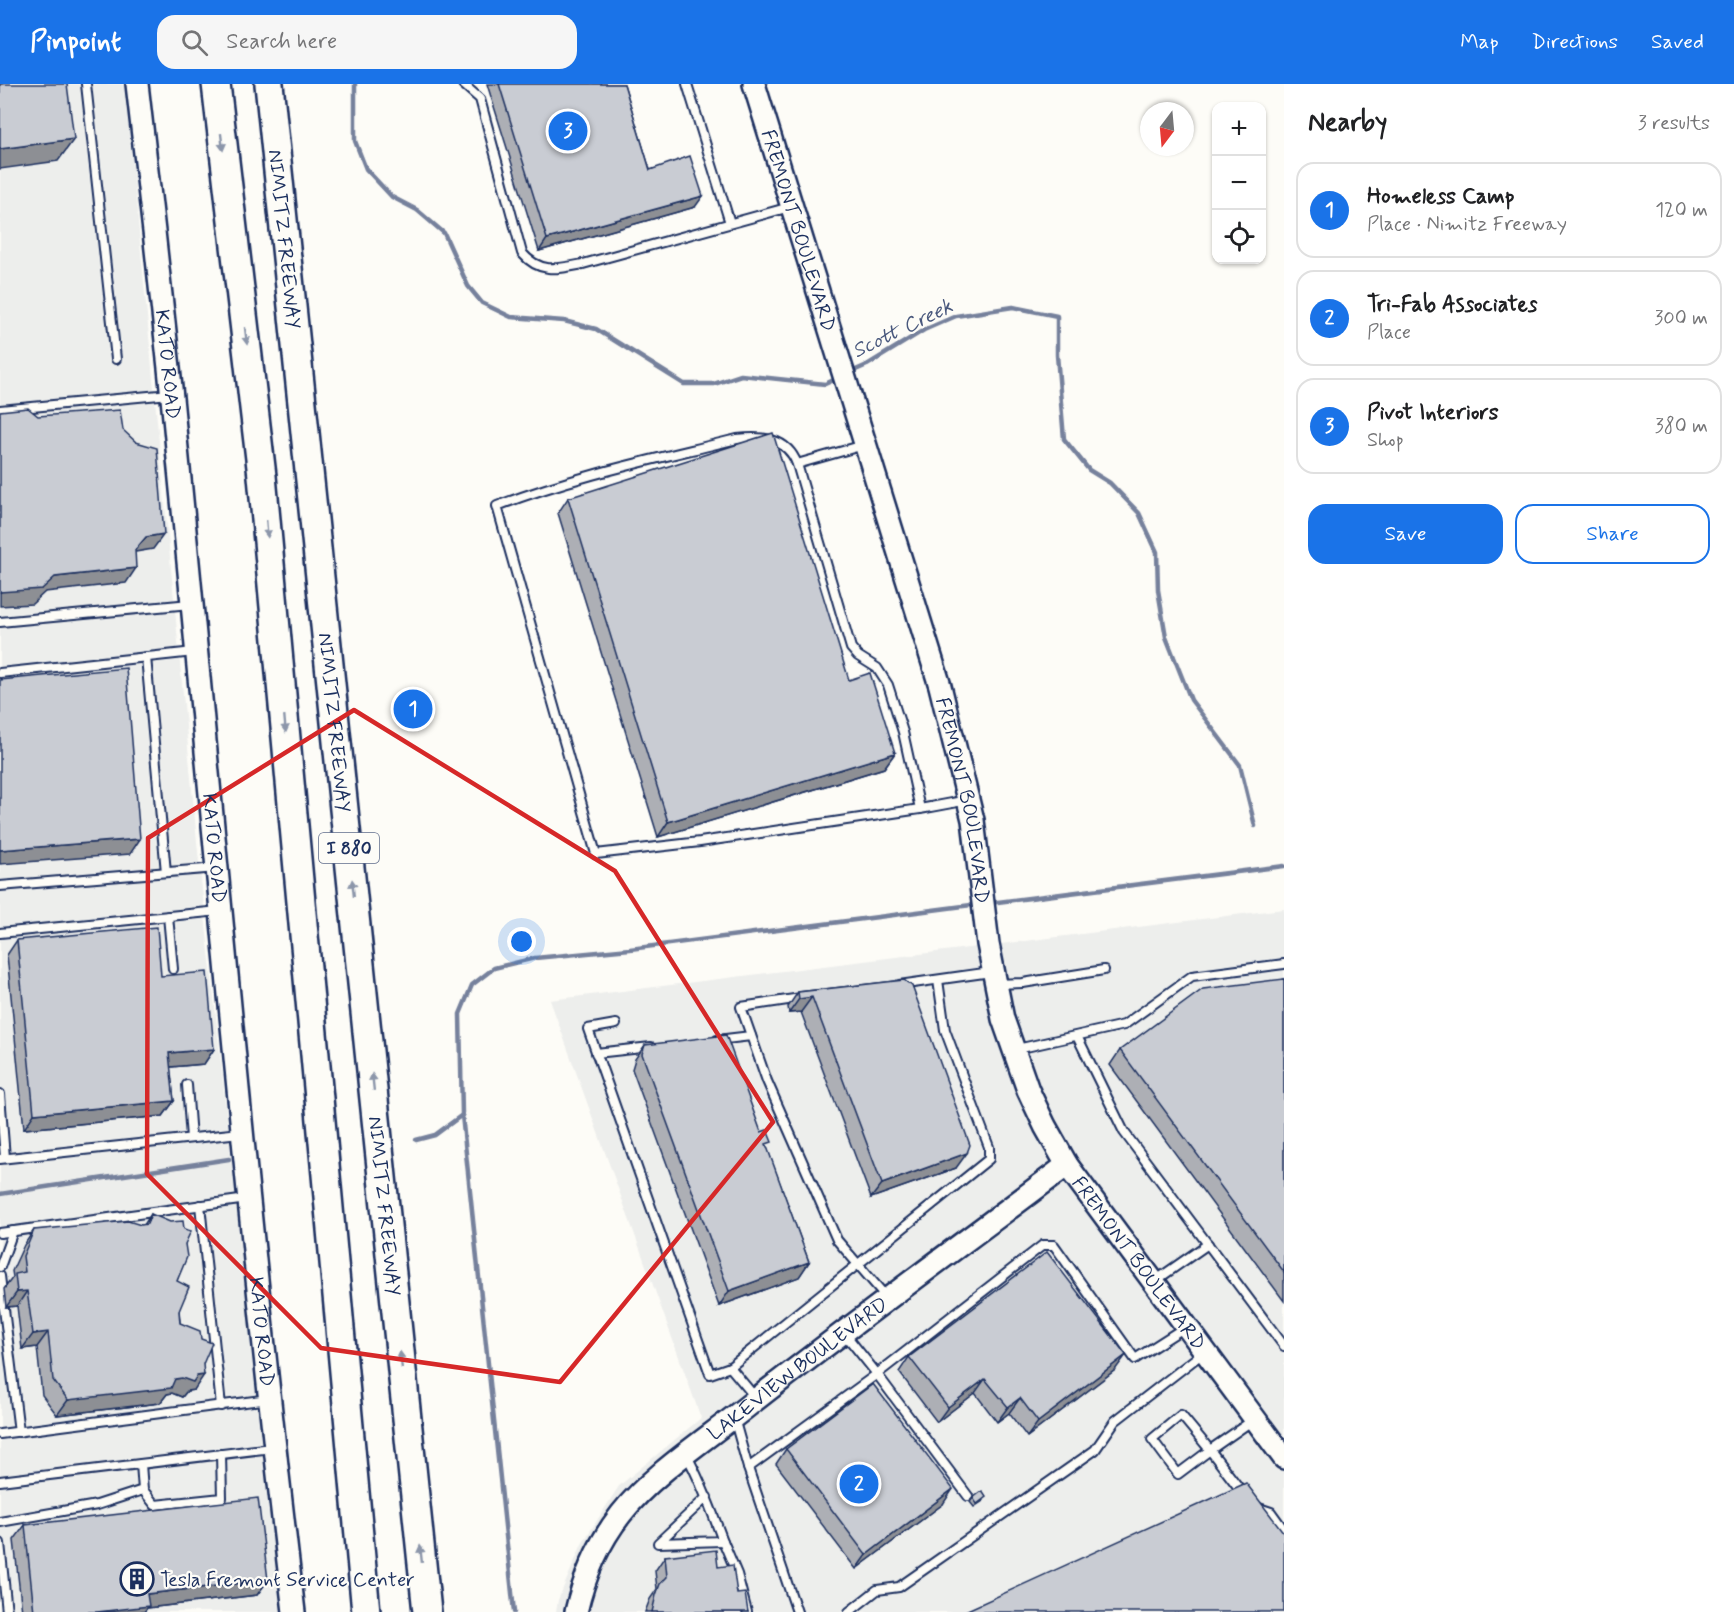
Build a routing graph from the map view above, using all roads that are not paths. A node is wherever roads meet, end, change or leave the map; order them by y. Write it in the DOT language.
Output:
graph roads {
  1 [pos="86,84"];
  2 [pos="137,84"];
  3 [pos="216,84"];
  4 [pos="269,84"];
  5 [pos="463,84"];
  6 [pos="687,84"];
  7 [pos="754,84"];
  8 [pos="792,206"];
  9 [pos="730,223"];
  10 [pos="116,359"];
  11 [pos="171,394"];
  12 [pos="0,410"];
  13 [pos="865,444"];
  14 [pos="796,464"];
  15 [pos="191,603"];
  16 [pos="0,622"];
  17 [pos="196,651"];
  18 [pos="146,657"];
  19 [pos="0,673"];
  20 [pos="968,800"];
  21 [pos="920,809"];
  22 [pos="217,868"];
  23 [pos="166,872"];
  24 [pos="0,886"];
  25 [pos="220,911"];
  26 [pos="168,916"];
  27 [pos="0,933"];
  28 [pos="1284,964"];
  29 [pos="173,969"];
  30 [pos="993,970"];
  31 [pos="1104,970"];
  32 [pos="938,980"];
  33 [pos="891,986"];
  34 [pos="810,997"];
  35 [pos="616,1024"];
  36 [pos="751,1036"];
  37 [pos="1077,1036"];
  38 [pos="704,1041"];
  39 [pos="656,1047"];
  40 [pos="1012,1050"];
  41 [pos="596,1053"];
  42 [pos="187,1085"];
  43 [pos="0,1094"];
  44 [pos="242,1133"];
  45 [pos="191,1138"];
  46 [pos="2,1158"];
  47 [pos="1067,1165"];
  48 [pos="248,1199"];
  49 [pos="200,1205"];
  50 [pos="13,1231"];
  51 [pos="0,1233"];
  52 [pos="1208,1244"];
  53 [pos="857,1263"];
  54 [pos="0,1267"];
  55 [pos="0,1276"];
  56 [pos="1154,1282"];
  57 [pos="888,1299"];
  58 [pos="1186,1326"];
  59 [pos="843,1332"];
  60 [pos="1284,1346"];
  61 [pos="1205,1352"];
  62 [pos="730,1367"];
  63 [pos="877,1374"];
  64 [pos="269,1399"];
  65 [pos="757,1399"];
  66 [pos="221,1406"];
  67 [pos="734,1417"];
  68 [pos="1255,1419"];
  69 [pos="19,1432"];
  70 [pos="0,1434"];
  71 [pos="274,1448"];
  72 [pos="1210,1450"];
  73 [pos="221,1454"];
  74 [pos="687,1455"];
  75 [pos="1284,1458"];
  76 [pos="141,1464"];
  77 [pos="748,1468"];
  78 [pos="0,1481"];
  79 [pos="143,1490"];
  80 [pos="968,1496"];
  81 [pos="707,1497"];
  82 [pos="1245,1497"];
  83 [pos="1252,1506"];
  84 [pos="0,1522"];
  85 [pos="1284,1530"];
  86 [pos="723,1541"];
  87 [pos="0,1543"];
  88 [pos="7,1612"];
  89 [pos="294,1612"];
  90 [pos="366,1612"];
  91 [pos="427,1612"];
  92 [pos="578,1612"];
  93 [pos="747,1612"];
  94 [pos="797,1612"];
  95 [pos="849,1612"];
  1 -- 10 [label="lane"];
  2 -- 11 [label="street, KATO ROAD"];
  3 -- 90 [label="highway, I 880, one-way"];
  91 -- 4 [label="highway, NIMITZ FREEWAY / I 880, one-way"];
  5 -- 9 [label="lane"];
  6 -- 9 [label="lane"];
  7 -- 8 [label="street, FREMONT BOULEVARD"];
  8 -- 9 [label="lane"];
  8 -- 13 [label="street, FREMONT BOULEVARD"];
  11 -- 12 [label="lane"];
  11 -- 15 [label="street, KATO ROAD"];
  13 -- 14 [label="lane"];
  13 -- 20 [label="street, FREMONT BOULEVARD"];
  14 -- 21 [label="lane"];
  14 -- 21 [label="lane"];
  15 -- 16 [label="lane"];
  15 -- 17 [label="street, KATO ROAD"];
  17 -- 18 [label="lane"];
  17 -- 22 [label="street, KATO ROAD"];
  18 -- 19 [label="lane"];
  18 -- 23 [label="lane"];
  20 -- 21 [label="lane"];
  20 -- 30 [label="street, FREMONT BOULEVARD"];
  22 -- 23 [label="lane"];
  22 -- 25 [label="street, KATO ROAD"];
  23 -- 24 [label="lane"];
  25 -- 26 [label="lane"];
  25 -- 44 [label="street, KATO ROAD"];
  26 -- 27 [label="lane"];
  26 -- 29 [label="lane"];
  28 -- 37 [label="lane"];
  30 -- 31 [label="lane"];
  30 -- 32 [label="lane"];
  30 -- 40 [label="street, FREMONT BOULEVARD"];
  32 -- 33 [label="lane"];
  32 -- 53 [label="lane"];
  34 -- 36 [label="lane"];
  35 -- 41 [label="lane"];
  36 -- 38 [label="lane"];
  36 -- 53 [label="lane"];
  37 -- 40 [label="lane"];
  37 -- 52 [label="lane"];
  39 -- 41 [label="lane"];
  40 -- 47 [label="street, FREMONT BOULEVARD"];
  41 -- 62 [label="lane"];
  42 -- 45 [label="lane"];
  43 -- 46 [label="lane"];
  44 -- 45 [label="lane"];
  44 -- 48 [label="street, KATO ROAD"];
  45 -- 46 [label="lane"];
  47 -- 56 [label="street, FREMONT BOULEVARD"];
  47 -- 57 [label="street, LAKEVIEW BOULEVARD"];
  48 -- 49 [label="lane"];
  48 -- 64 [label="street, KATO ROAD"];
  49 -- 50 [label="lane"];
  49 -- 66 [label="lane"];
  50 -- 51 [label="lane"];
  50 -- 54 [label="lane"];
  52 -- 56 [label="lane"];
  52 -- 60 [label="lane"];
  53 -- 57 [label="lane"];
  53 -- 62 [label="lane"];
  55 -- 69 [label="lane"];
  56 -- 58 [label="street, FREMONT BOULEVARD"];
  57 -- 59 [label="street, LAKEVIEW BOULEVARD"];
  58 -- 61 [label="street, FREMONT BOULEVARD"];
  58 -- 63 [label="lane"];
  59 -- 63 [label="lane"];
  59 -- 65 [label="street, LAKEVIEW BOULEVARD"];
  61 -- 68 [label="street, FREMONT BOULEVARD"];
  61 -- 95 [label="lane"];
  62 -- 65 [label="lane"];
  63 -- 77 [label="lane"];
  63 -- 80 [label="lane"];
  64 -- 66 [label="lane"];
  64 -- 71 [label="street, KATO ROAD"];
  65 -- 67 [label="street, LAKEVIEW BOULEVARD"];
  66 -- 69 [label="lane"];
  67 -- 74 [label="street, LAKEVIEW BOULEVARD"];
  67 -- 77 [label="lane"];
  68 -- 72 [label="lane"];
  68 -- 75 [label="street, FREMONT BOULEVARD"];
  69 -- 70 [label="lane"];
  71 -- 73 [label="lane"];
  71 -- 89 [label="street, KATO ROAD"];
  72 -- 72 [label="lane"];
  72 -- 82 [label="lane"];
  73 -- 76 [label="lane"];
  73 -- 79 [label="lane"];
  74 -- 81 [label="lane"];
  74 -- 92 [label="street, LAKEVIEW BOULEVARD"];
  76 -- 78 [label="lane"];
  76 -- 79 [label="lane"];
  77 -- 94 [label="lane"];
  79 -- 84 [label="lane"];
  81 -- 86 [label="lane"];
  81 -- 86 [label="lane"];
  83 -- 85 [label="lane"];
  86 -- 93 [label="lane"];
  87 -- 88 [label="lane"];
}
